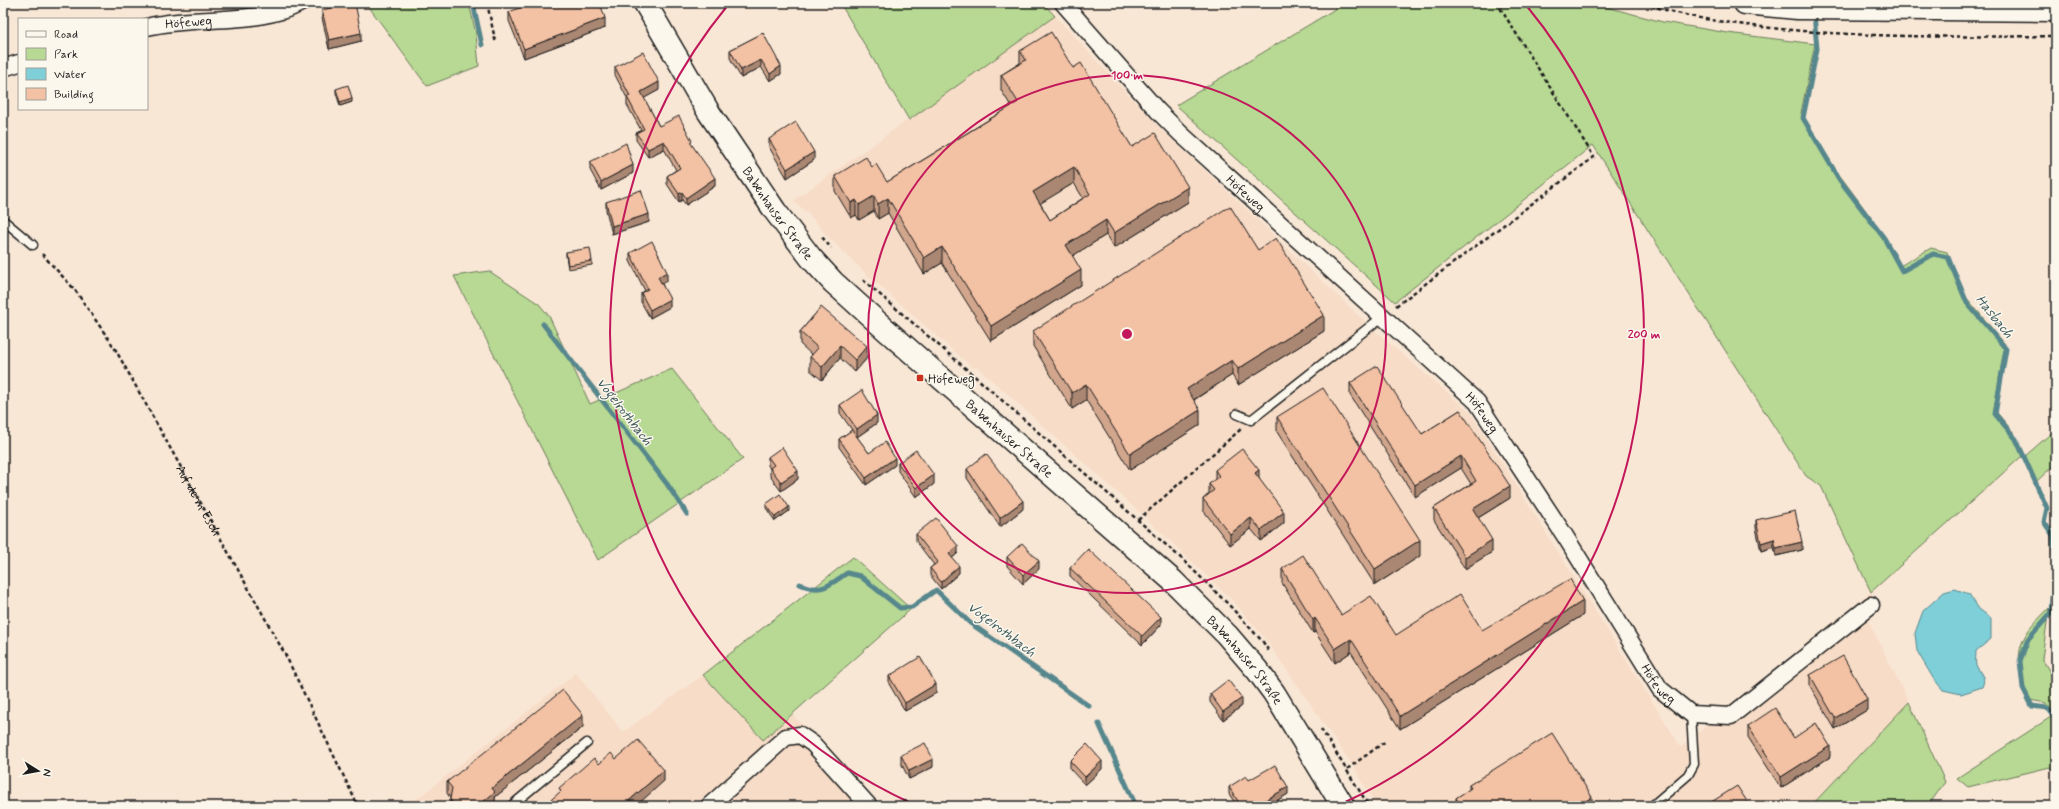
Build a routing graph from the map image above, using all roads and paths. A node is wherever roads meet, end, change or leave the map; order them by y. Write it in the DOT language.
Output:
graph roads {
  1 [pos="300,3"];
  2 [pos="487,3"];
  3 [pos="645,3"];
  4 [pos="1063,3"];
  5 [pos="1497,3"];
  6 [pos="1644,3"];
  7 [pos="1745,3"];
  8 [pos="1864,6"];
  9 [pos="1911,6"];
  10 [pos="2056,10"];
  11 [pos="148,27"];
  12 [pos="2056,36"];
  13 [pos="496,44"];
  14 [pos="18,63"];
  15 [pos="3,68"];
  16 [pos="3,220"];
  17 [pos="819,234"];
  18 [pos="33,245"];
  19 [pos="833,251"];
  20 [pos="859,277"];
  21 [pos="1382,316"];
  22 [pos="1237,414"];
  23 [pos="1251,420"];
  24 [pos="1138,520"];
  25 [pos="1871,605"];
  26 [pos="1271,654"];
  27 [pos="1691,714"];
  28 [pos="1318,724"];
  29 [pos="1386,742"];
  30 [pos="587,743"];
  31 [pos="1347,769"];
  32 [pos="358,806"];
  33 [pos="511,806"];
  34 [pos="709,806"];
  35 [pos="869,806"];
  36 [pos="1343,806"];
  37 [pos="1369,806"];
  38 [pos="1652,806"];
  1 -- 11 [label="street, Höfeweg"];
  2 -- 13 [label="path"];
  3 -- 36 [label="main road, Babenhauser Straße"];
  4 -- 21 [label="street, Höfeweg"];
  5 -- 21 [label="path"];
  6 -- 12 [label="path"];
  7 -- 8 [label="main road"];
  8 -- 9 [label="main road"];
  9 -- 10 [label="main road"];
  14 -- 15 [label="street"];
  16 -- 18 [label="lane"];
  17 -- 19 [label="path"];
  18 -- 32 [label="path, Auf dem Esch"];
  20 -- 24 [label="path"];
  21 -- 23 [label="lane"];
  21 -- 27 [label="street, Höfeweg"];
  22 -- 23 [label="lane"];
  23 -- 24 [label="path"];
  24 -- 26 [label="path"];
  25 -- 27 [label="street"];
  27 -- 38 [label="lane"];
  28 -- 31 [label="path"];
  29 -- 31 [label="path"];
  30 -- 33 [label="lane"];
  31 -- 37 [label="path"];
  34 -- 35 [label="street"];
}
